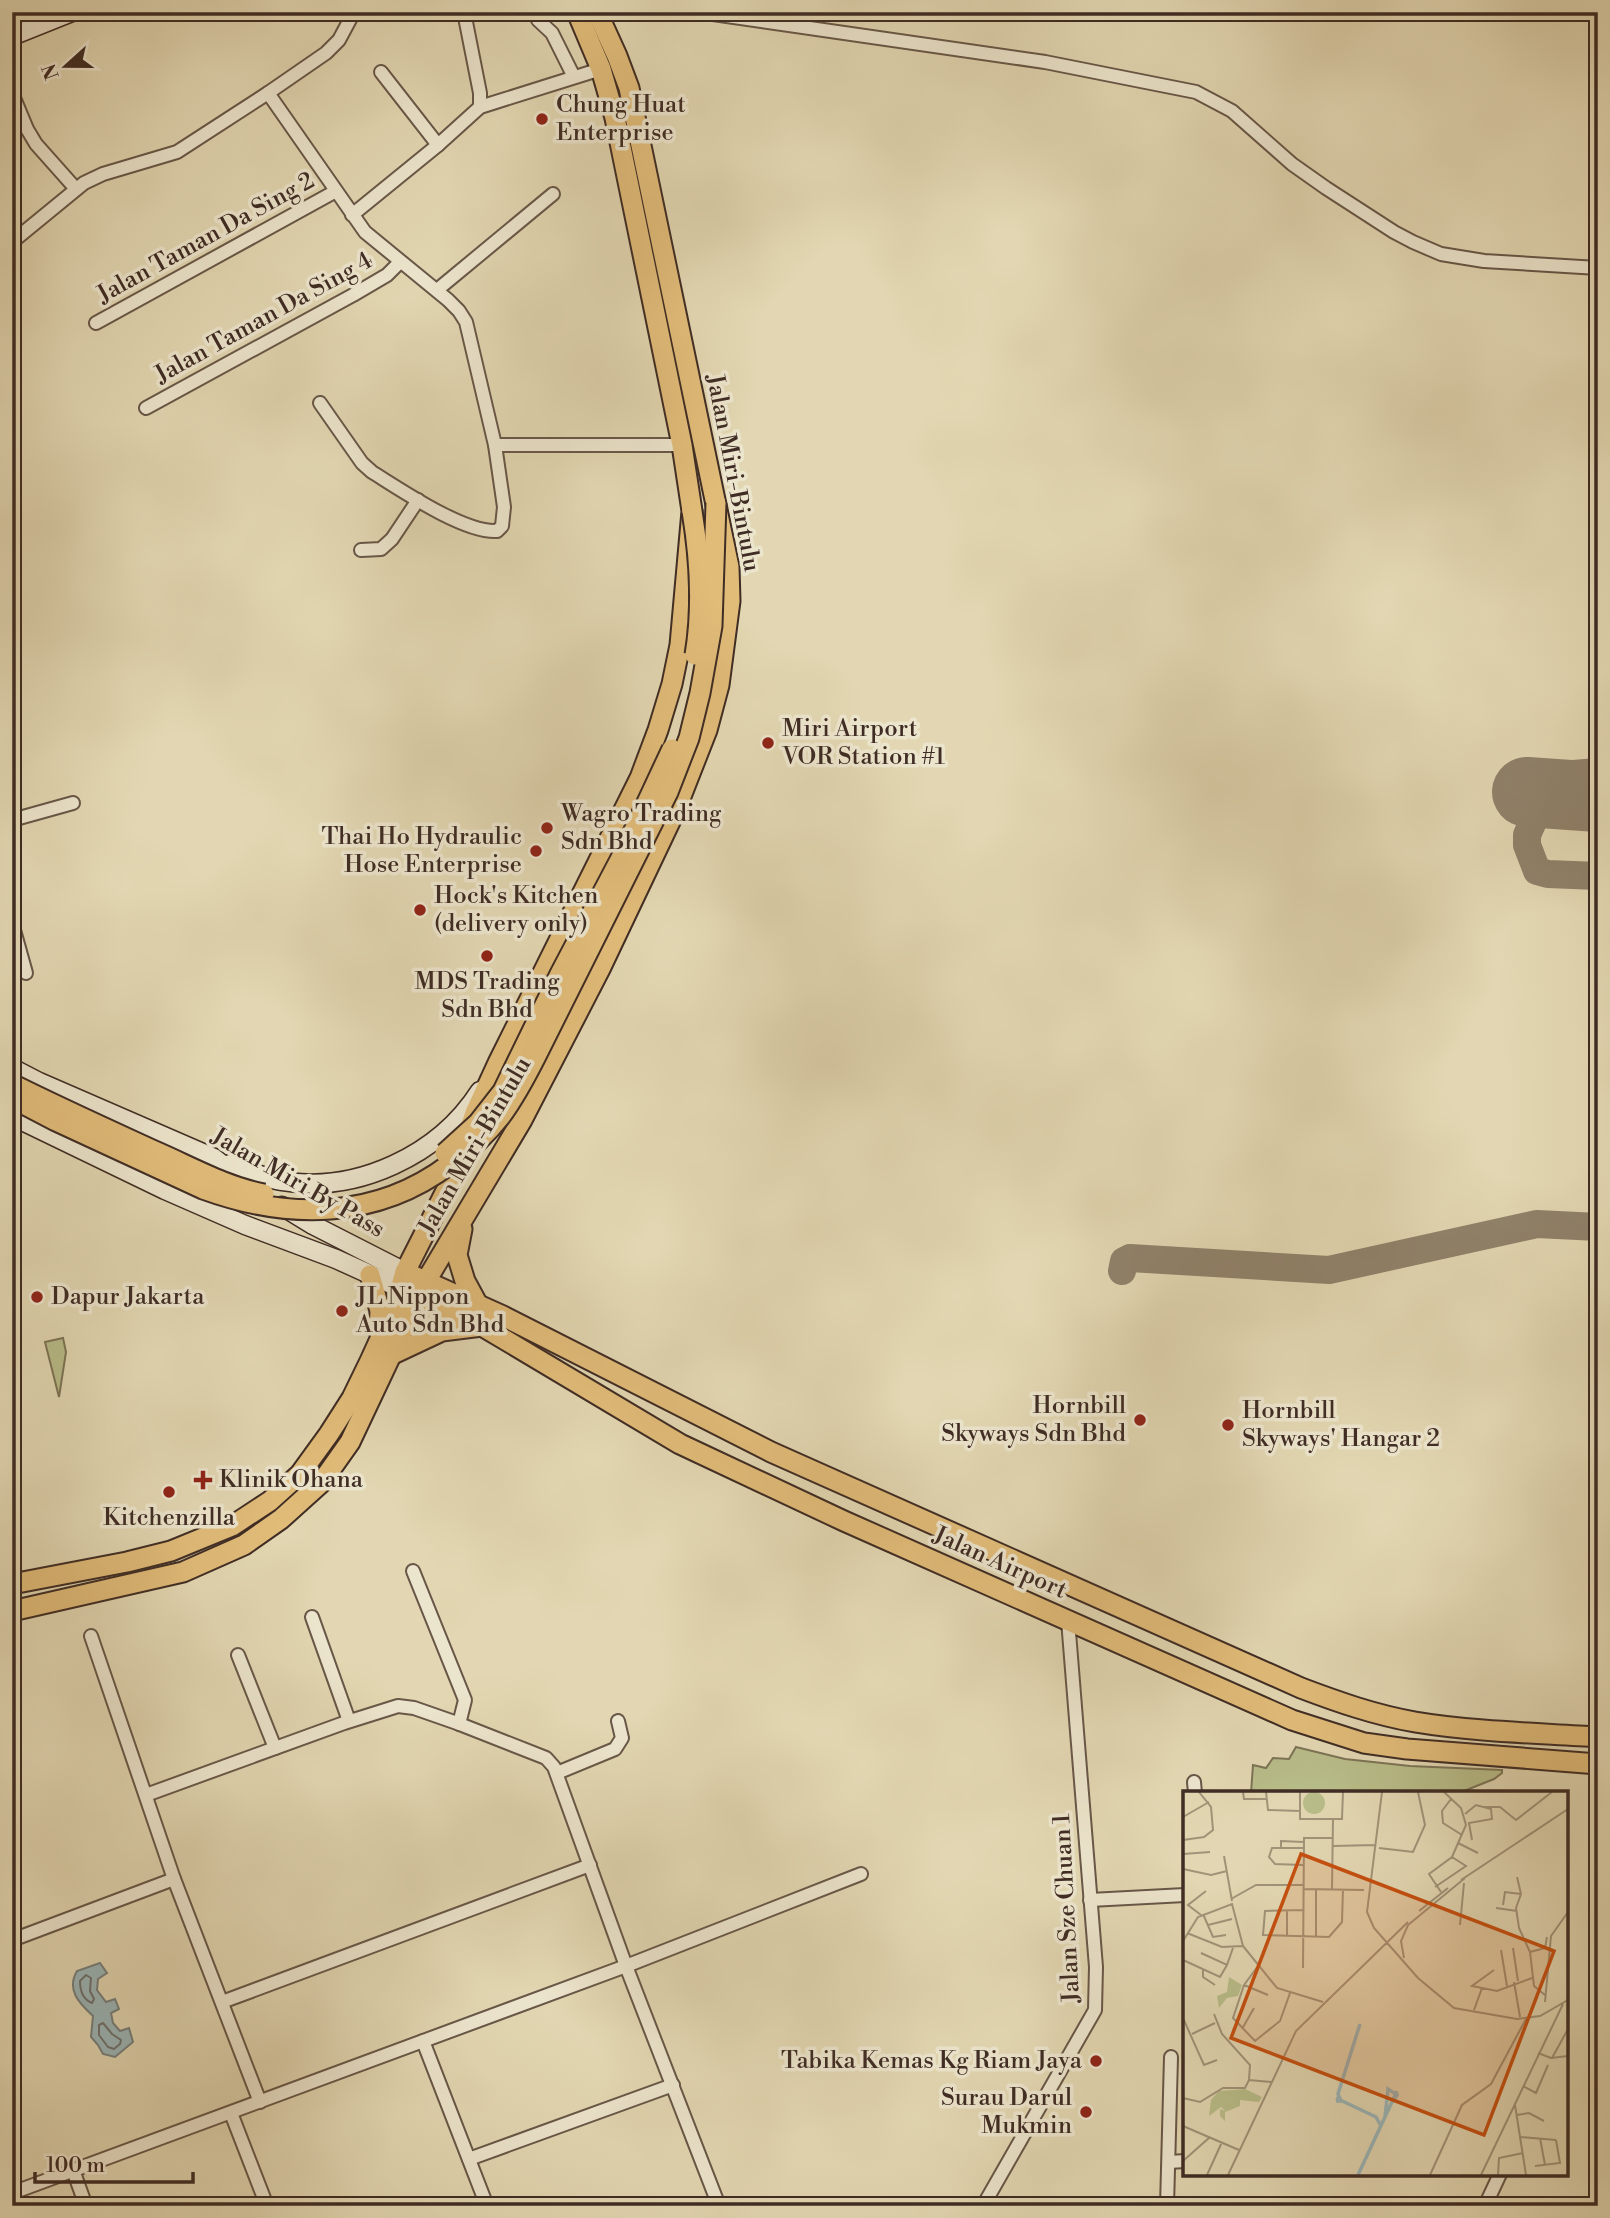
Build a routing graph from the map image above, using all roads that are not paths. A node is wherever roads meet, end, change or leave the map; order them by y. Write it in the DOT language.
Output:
graph roads {
  1 [pos="72,12"];
  2 [pos="354,12"];
  3 [pos="464,12"];
  4 [pos="699,12"];
  5 [pos="587,13"];
  6 [pos="538,20"];
  7 [pos="12,36"];
  8 [pos="601,69"];
  9 [pos="381,72"];
  10 [pos="573,78"];
  11 [pos="12,93"];
  12 [pos="268,93"];
  13 [pos="480,107"];
  14 [pos="438,145"];
  15 [pos="76,189"];
  16 [pos="336,191"];
  17 [pos="553,194"];
  18 [pos="352,215"];
  19 [pos="12,242"];
  20 [pos="400,262"];
  21 [pos="1598,268"];
  22 [pos="438,290"];
  23 [pos="96,323"];
  24 [pos="320,403"];
  25 [pos="146,408"];
  26 [pos="495,445"];
  27 [pos="682,445"];
  28 [pos="418,500"];
  29 [pos="716,503"];
  30 [pos="692,511"];
  31 [pos="361,550"];
  32 [pos="74,803"];
  33 [pos="12,820"];
  34 [pos="12,923"];
  35 [pos="26,973"];
  36 [pos="498,1063"];
  37 [pos="12,1068"];
  38 [pos="12,1084"];
  39 [pos="12,1098"];
  40 [pos="12,1116"];
  41 [pos="214,1158"];
  42 [pos="464,1218"];
  43 [pos="370,1275"];
  44 [pos="402,1280"];
  45 [pos="423,1289"];
  46 [pos="478,1305"];
  47 [pos="482,1326"];
  48 [pos="386,1348"];
  49 [pos="412,1571"];
  50 [pos="1048,1576"];
  51 [pos="12,1584"];
  52 [pos="12,1611"];
  53 [pos="312,1617"];
  54 [pos="1068,1620"];
  55 [pos="91,1636"];
  56 [pos="238,1655"];
  57 [pos="349,1721"];
  58 [pos="618,1721"];
  59 [pos="459,1724"];
  60 [pos="1598,1737"];
  61 [pos="275,1748"];
  62 [pos="1598,1764"];
  63 [pos="557,1773"];
  64 [pos="146,1795"];
  65 [pos="590,1865"];
  66 [pos="862,1874"];
  67 [pos="174,1879"];
  68 [pos="1183,1895"];
  69 [pos="1090,1900"];
  70 [pos="12,1940"];
  71 [pos="626,1966"];
  72 [pos="222,2001"];
  73 [pos="423,2040"];
  74 [pos="1171,2057"];
  75 [pos="673,2085"];
  76 [pos="260,2102"];
  77 [pos="231,2113"];
  78 [pos="468,2159"];
  79 [pos="1183,2161"];
  80 [pos="1169,2162"];
  81 [pos="73,2171"];
  82 [pos="1499,2176"];
  83 [pos="12,2193"];
  84 [pos="86,2206"];
  85 [pos="267,2206"];
  86 [pos="487,2206"];
  87 [pos="719,2206"];
  88 [pos="983,2206"];
  89 [pos="1167,2206"];
  90 [pos="1485,2206"];
  1 -- 7 [label="main road"];
  2 -- 12 [label="street"];
  3 -- 13 [label="street"];
  4 -- 21 [label="street"];
  5 -- 8 [label="main road, Jalan Miri-Bintulu"];
  5 -- 29 [label="main road, Jalan Miri-Bintulu"];
  6 -- 10 [label="street"];
  8 -- 10 [label="street"];
  8 -- 27 [label="main road, Jalan Miri-Bintulu"];
  9 -- 14 [label="street"];
  10 -- 13 [label="street"];
  11 -- 15 [label="street"];
  12 -- 15 [label="street"];
  12 -- 16 [label="street"];
  13 -- 14 [label="street"];
  14 -- 18 [label="street"];
  15 -- 19 [label="street"];
  16 -- 18 [label="street"];
  16 -- 23 [label="street, Jalan Taman Da Sing 2"];
  17 -- 22 [label="street"];
  18 -- 20 [label="street"];
  20 -- 22 [label="street"];
  20 -- 25 [label="street, Jalan Taman Da Sing 4"];
  22 -- 26 [label="street"];
  24 -- 28 [label="street"];
  26 -- 27 [label="street"];
  26 -- 28 [label="street"];
  27 -- 30 [label="main road, Jalan Miri-Bintulu"];
  28 -- 31 [label="street"];
  29 -- 39 [label="main road, bridge"];
  29 -- 42 [label="main road, Jalan Miri-Bintulu"];
  30 -- 36 [label="main road, Jalan Miri-Bintulu"];
  30 -- 38 [label="main road, bridge"];
  32 -- 33 [label="street"];
  34 -- 35 [label="street"];
  36 -- 41 [label="main road"];
  36 -- 44 [label="main road, Jalan Miri-Bintulu"];
  37 -- 41 [label="main road, Jalan Miri By Pass"];
  40 -- 43 [label="main road, Jalan Miri By Pass"];
  41 -- 44 [label="main road, Jalan Miri By Pass"];
  42 -- 45 [label="main road, Jalan Miri-Bintulu"];
  42 -- 46 [label="main road"];
  43 -- 44 [label="main road, Jalan Miri By Pass"];
  43 -- 48 [label="main road"];
  44 -- 45 [label="main road"];
  44 -- 48 [label="main road, Jalan Miri-Bintulu"];
  45 -- 46 [label="main road, Jalan Airport"];
  45 -- 47 [label="main road, Jalan Airport"];
  45 -- 48 [label="main road, Jalan Miri-Bintulu"];
  46 -- 50 [label="main road, Jalan Airport"];
  47 -- 48 [label="main road"];
  47 -- 54 [label="main road, Jalan Airport"];
  48 -- 51 [label="main road, Jalan Miri-Bintulu"];
  48 -- 52 [label="main road, Jalan Miri-Bintulu"];
  49 -- 59 [label="street"];
  50 -- 54 [label="main road"];
  50 -- 60 [label="main road, Jalan Airport"];
  53 -- 57 [label="street"];
  54 -- 62 [label="main road, Jalan Airport"];
  54 -- 69 [label="street, Jalan Sze Chuan 1"];
  55 -- 64 [label="street"];
  56 -- 61 [label="street"];
  57 -- 59 [label="street"];
  57 -- 61 [label="street"];
  58 -- 63 [label="street"];
  59 -- 63 [label="street"];
  61 -- 64 [label="street"];
  63 -- 65 [label="street"];
  64 -- 67 [label="street"];
  65 -- 71 [label="street"];
  65 -- 72 [label="street"];
  66 -- 71 [label="street"];
  67 -- 70 [label="street"];
  67 -- 72 [label="street"];
  68 -- 69 [label="street"];
  69 -- 88 [label="street, Jalan Sze Chuan 1"];
  71 -- 73 [label="street"];
  71 -- 75 [label="street"];
  72 -- 76 [label="street"];
  73 -- 76 [label="street"];
  73 -- 78 [label="street"];
  74 -- 80 [label="street"];
  75 -- 78 [label="street"];
  75 -- 87 [label="street"];
  76 -- 77 [label="street"];
  77 -- 81 [label="street"];
  77 -- 85 [label="street"];
  78 -- 86 [label="street"];
  79 -- 80 [label="street"];
  80 -- 89 [label="street"];
  81 -- 83 [label="street"];
  81 -- 84 [label="street"];
  82 -- 90 [label="street"];
}
